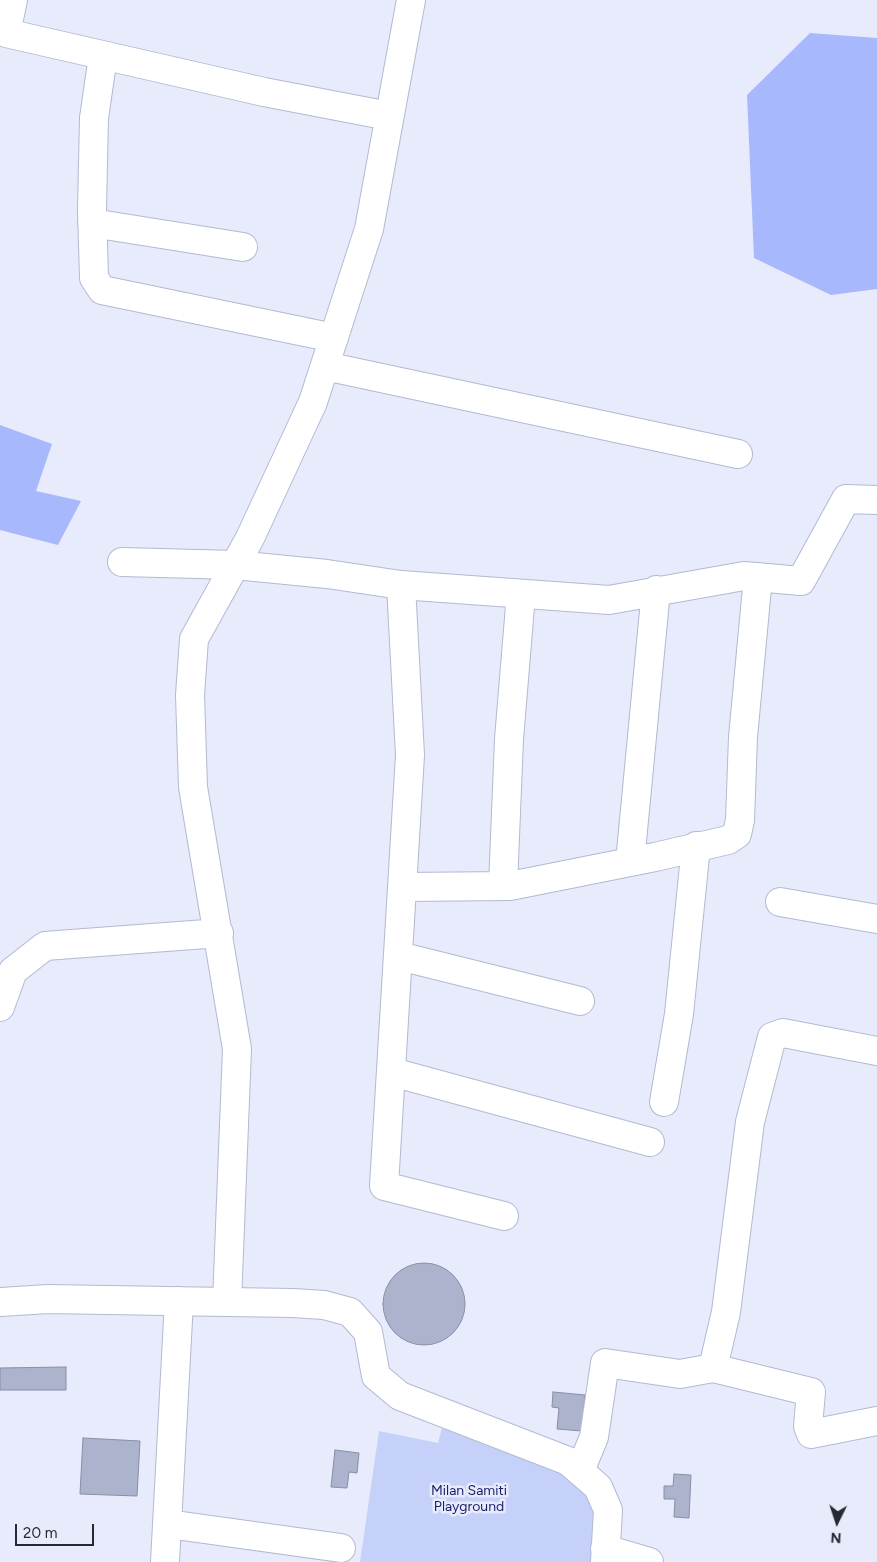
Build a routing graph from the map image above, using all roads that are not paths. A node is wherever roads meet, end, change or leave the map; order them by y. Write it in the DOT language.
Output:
graph roads {
  1 [pos="13,0"];
  2 [pos="411,0"];
  3 [pos="2,37"];
  4 [pos="103,56"];
  5 [pos="389,116"];
  6 [pos="92,222"];
  7 [pos="243,247"];
  8 [pos="334,338"];
  9 [pos="325,366"];
  10 [pos="738,454"];
  11 [pos="877,500"];
  12 [pos="122,562"];
  13 [pos="235,565"];
  14 [pos="758,577"];
  15 [pos="401,585"];
  16 [pos="656,590"];
  17 [pos="521,594"];
  18 [pos="696,846"];
  19 [pos="630,862"];
  20 [pos="503,886"];
  21 [pos="403,887"];
  22 [pos="780,902"];
  23 [pos="877,919"];
  24 [pos="219,934"];
  25 [pos="399,956"];
  26 [pos="580,1001"];
  27 [pos="0,1007"];
  28 [pos="877,1050"];
  29 [pos="392,1072"];
  30 [pos="664,1102"];
  31 [pos="650,1142"];
  32 [pos="504,1216"];
  33 [pos="179,1301"];
  34 [pos="0,1302"];
  35 [pos="228,1302"];
  36 [pos="714,1368"];
  37 [pos="877,1421"];
  38 [pos="580,1471"];
  39 [pos="168,1524"];
  40 [pos="342,1548"];
  41 [pos="605,1556"];
  42 [pos="165,1562"];
  43 [pos="649,1562"];
  1 -- 3 [label="street"];
  2 -- 5 [label="street"];
  3 -- 4 [label="street"];
  4 -- 5 [label="street"];
  4 -- 6 [label="street"];
  5 -- 8 [label="street"];
  6 -- 7 [label="street"];
  6 -- 8 [label="street"];
  8 -- 9 [label="street"];
  9 -- 10 [label="street"];
  9 -- 13 [label="street"];
  11 -- 14 [label="street"];
  12 -- 13 [label="street"];
  13 -- 15 [label="street"];
  13 -- 24 [label="street"];
  14 -- 16 [label="street"];
  14 -- 18 [label="street"];
  15 -- 17 [label="street"];
  15 -- 21 [label="street"];
  16 -- 17 [label="street"];
  16 -- 19 [label="street"];
  17 -- 20 [label="street"];
  18 -- 19 [label="street"];
  18 -- 30 [label="street"];
  19 -- 20 [label="street"];
  20 -- 21 [label="street"];
  21 -- 25 [label="street"];
  22 -- 23 [label="street"];
  24 -- 27 [label="street"];
  24 -- 35 [label="street"];
  25 -- 26 [label="street"];
  25 -- 29 [label="street"];
  28 -- 36 [label="street"];
  29 -- 31 [label="street"];
  29 -- 32 [label="street"];
  33 -- 34 [label="street"];
  33 -- 35 [label="street"];
  33 -- 39 [label="street"];
  35 -- 38 [label="street"];
  36 -- 37 [label="street"];
  36 -- 38 [label="street"];
  38 -- 41 [label="street"];
  39 -- 40 [label="street"];
  39 -- 42 [label="street"];
  41 -- 43 [label="street"];
}
